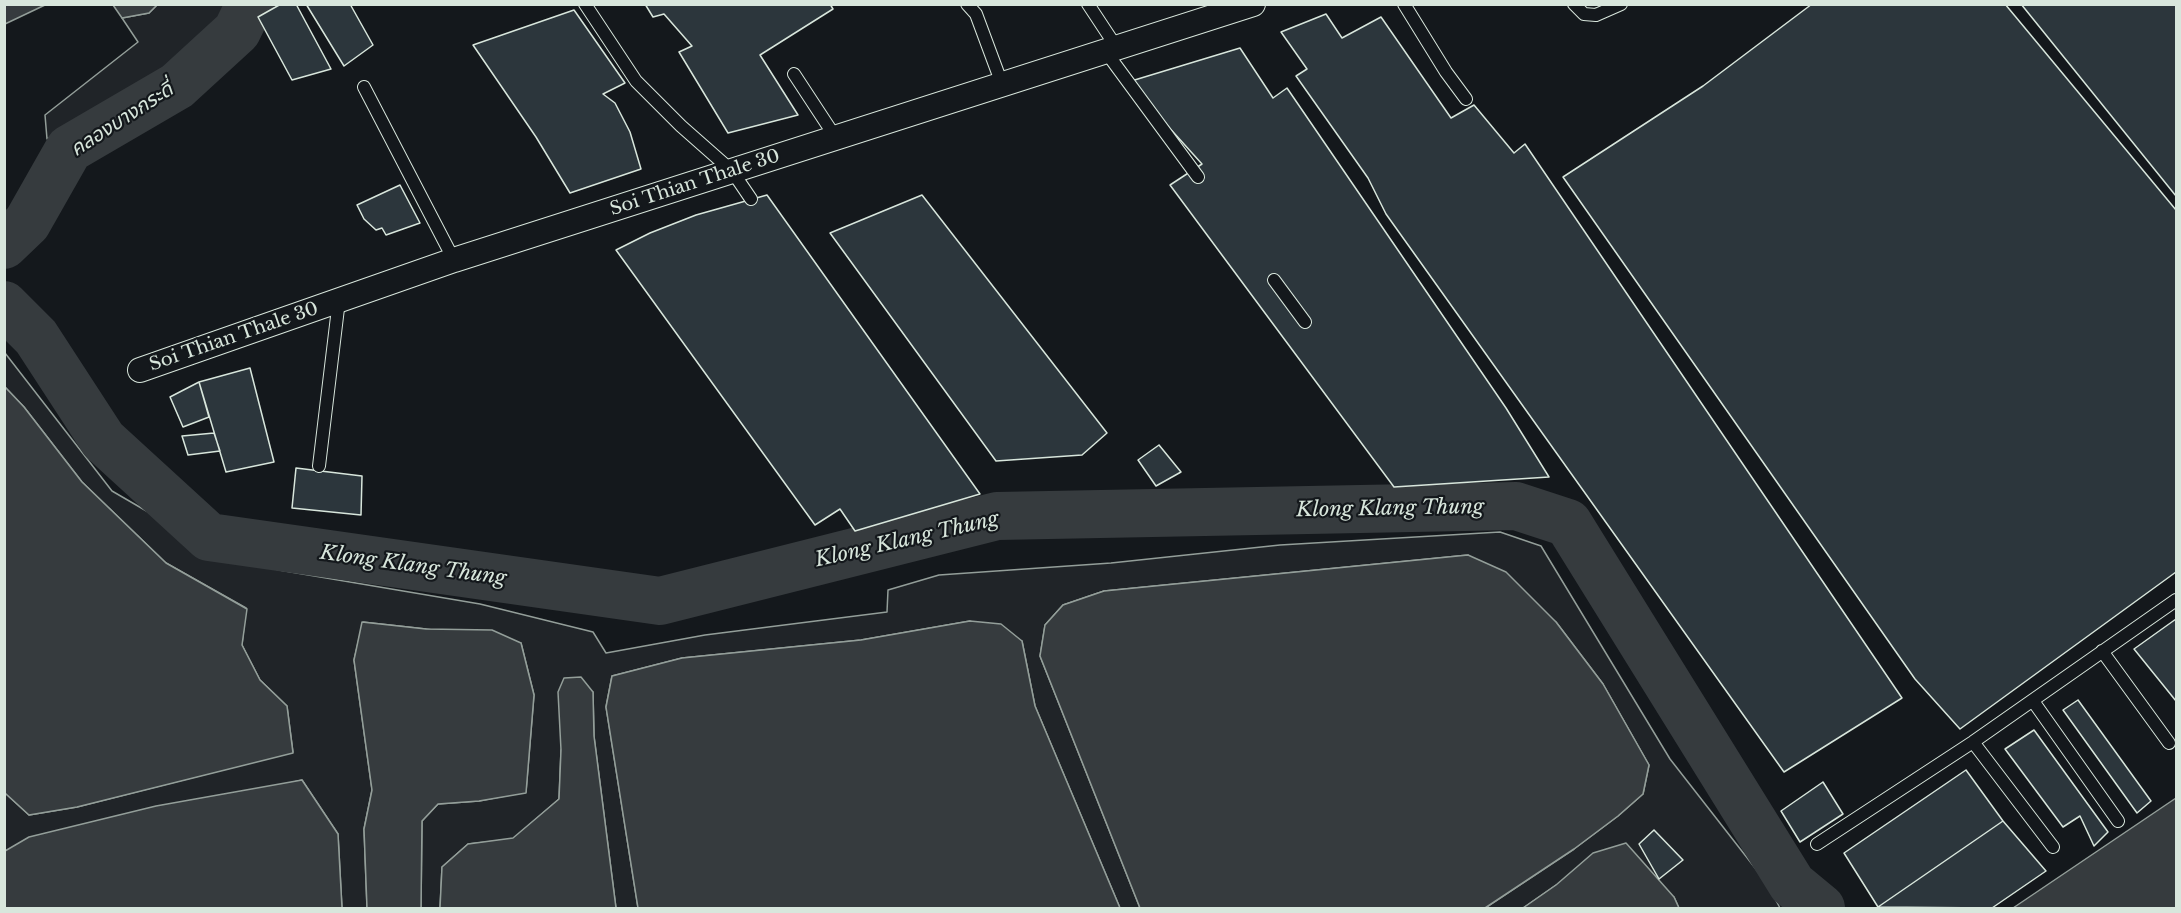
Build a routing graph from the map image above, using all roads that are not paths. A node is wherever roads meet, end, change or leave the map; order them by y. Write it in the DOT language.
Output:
graph roads {
  1 [pos="585,4"];
  2 [pos="967,4"];
  3 [pos="1088,4"];
  4 [pos="1253,4"];
  5 [pos="1404,4"];
  6 [pos="1574,4"];
  7 [pos="1622,4"];
  8 [pos="1112,50"];
  9 [pos="794,74"];
  10 [pos="1002,84"];
  11 [pos="364,87"];
  12 [pos="1466,99"];
  13 [pos="836,138"];
  14 [pos="732,171"];
  15 [pos="1198,177"];
  16 [pos="751,199"];
  17 [pos="454,260"];
  18 [pos="1274,280"];
  19 [pos="339,300"];
  20 [pos="1305,322"];
  21 [pos="140,370"];
  22 [pos="319,466"];
  23 [pos="2176,600"];
  24 [pos="2102,651"];
  25 [pos="2033,701"];
  26 [pos="1973,742"];
  27 [pos="2169,743"];
  28 [pos="2118,821"];
  29 [pos="1817,844"];
  30 [pos="2053,846"];
  1 -- 14 [label="lane"];
  2 -- 10 [label="lane"];
  3 -- 8 [label="lane"];
  4 -- 8 [label="street, Soi Thian Thale 30"];
  5 -- 12 [label="lane"];
  6 -- 7 [label="lane"];
  8 -- 10 [label="street, Soi Thian Thale 30"];
  8 -- 15 [label="lane"];
  9 -- 13 [label="lane"];
  10 -- 13 [label="street, Soi Thian Thale 30"];
  11 -- 17 [label="lane"];
  13 -- 14 [label="street, Soi Thian Thale 30"];
  14 -- 16 [label="lane"];
  14 -- 17 [label="street, Soi Thian Thale 30"];
  17 -- 19 [label="street, Soi Thian Thale 30"];
  18 -- 20 [label="lane"];
  19 -- 21 [label="street, Soi Thian Thale 30"];
  19 -- 22 [label="lane"];
  23 -- 24 [label="lane"];
  24 -- 25 [label="lane"];
  24 -- 27 [label="lane"];
  25 -- 26 [label="lane"];
  25 -- 28 [label="lane"];
  26 -- 29 [label="lane"];
  26 -- 30 [label="lane"];
}
